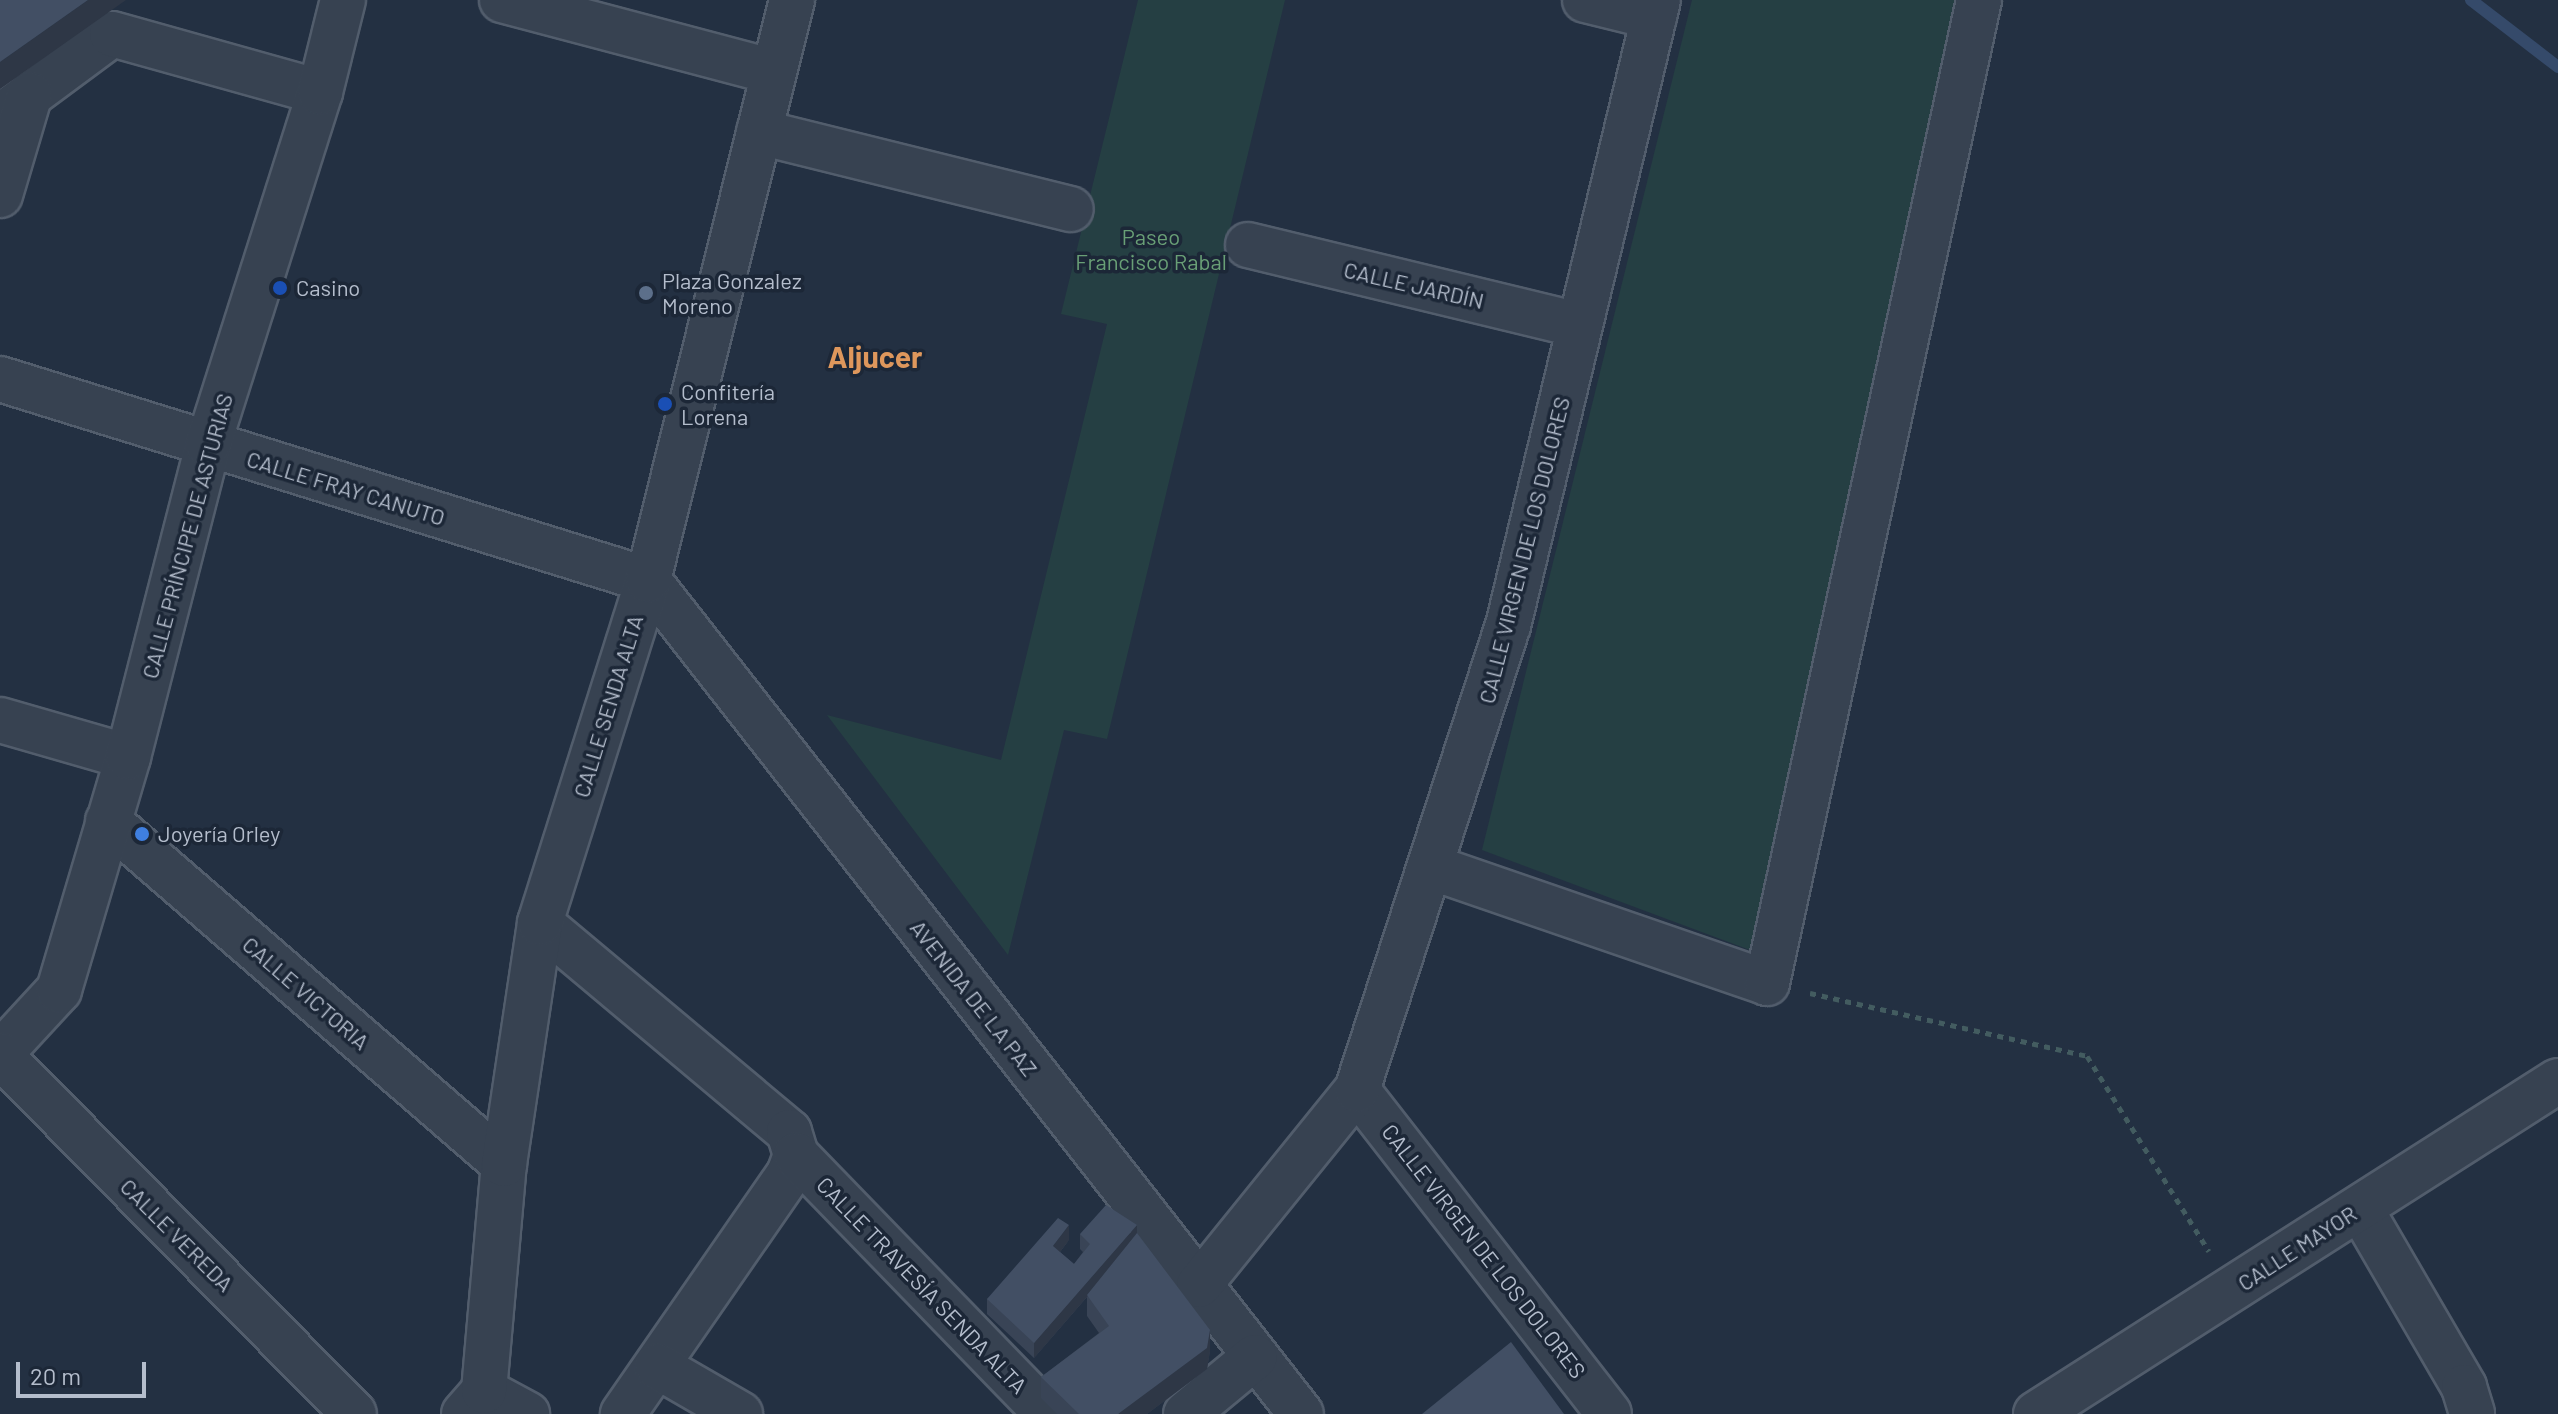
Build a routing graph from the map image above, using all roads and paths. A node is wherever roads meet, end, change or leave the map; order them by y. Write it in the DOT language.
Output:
graph roads {
  1 [pos="343,0"];
  2 [pos="502,0"];
  3 [pos="792,0"];
  4 [pos="1585,0"];
  5 [pos="1979,0"];
  6 [pos="1656,8"];
  7 [pos="774,72"];
  8 [pos="320,92"];
  9 [pos="15,106"];
  10 [pos="759,132"];
  11 [pos="0,195"];
  12 [pos="1071,209"];
  13 [pos="1248,245"];
  14 [pos="1579,325"];
  15 [pos="0,379"];
  16 [pos="208,445"];
  17 [pos="648,580"];
  18 [pos="0,720"];
  19 [pos="128,757"];
  20 [pos="108,821"];
  21 [pos="1431,867"];
  22 [pos="540,923"];
  23 [pos="1767,983"];
  24 [pos="0,1055"];
  25 [pos="2558,1081"];
  26 [pos="1357,1090"];
  27 [pos="796,1155"];
  28 [pos="504,1164"];
  29 [pos="2360,1208"];
  30 [pos="1199,1285"];
  31 [pos="2233,1289"];
  32 [pos="1255,1357"];
  33 [pos="657,1366"];
  34 [pos="1005,1396"];
  35 [pos="474,1402"];
  36 [pos="354,1414"];
  37 [pos="527,1414"];
  38 [pos="623,1414"];
  39 [pos="740,1414"];
  40 [pos="1047,1414"];
  41 [pos="1186,1414"];
  42 [pos="1301,1414"];
  43 [pos="1609,1414"];
  44 [pos="2036,1414"];
  45 [pos="2472,1414"];
  1 -- 8 [label="street, CALLE PRÍNCIPE DE ASTURIAS"];
  2 -- 7 [label="street"];
  3 -- 7 [label="street, CALLE SENDA ALTA"];
  4 -- 6 [label="street"];
  5 -- 23 [label="street"];
  6 -- 14 [label="street, CALLE VIRGEN DE LOS DOLORES"];
  7 -- 10 [label="street, CALLE SENDA ALTA"];
  8 -- 9 [label="street"];
  8 -- 16 [label="street, CALLE PRÍNCIPE DE ASTURIAS"];
  9 -- 11 [label="street"];
  10 -- 12 [label="street"];
  10 -- 17 [label="street, CALLE SENDA ALTA"];
  13 -- 14 [label="street, CALLE JARDÍN"];
  14 -- 21 [label="street, CALLE VIRGEN DE LOS DOLORES"];
  15 -- 16 [label="street, CALLE FRAY CANUTO"];
  16 -- 17 [label="street, CALLE FRAY CANUTO"];
  16 -- 19 [label="street, CALLE PRÍNCIPE DE ASTURIAS"];
  17 -- 22 [label="street, CALLE SENDA ALTA"];
  17 -- 30 [label="street, AVENIDA DE LA PAZ"];
  18 -- 19 [label="street"];
  19 -- 20 [label="street, CALLE PRÍNCIPE DE ASTURIAS"];
  20 -- 24 [label="street, CALLE PRÍNCIPE DE ASTURIAS"];
  20 -- 28 [label="street, CALLE VICTORIA"];
  21 -- 23 [label="street"];
  21 -- 26 [label="street, CALLE VIRGEN DE LOS DOLORES"];
  22 -- 27 [label="street, CALLE TRAVESÍA SENDA ALTA"];
  22 -- 28 [label="street, CALLE SENDA ALTA"];
  23 -- 31 [label="path"];
  24 -- 36 [label="street, CALLE VEREDA"];
  25 -- 29 [label="street, CALLE MAYOR"];
  26 -- 30 [label="street, CALLE VIRGEN DE LOS DOLORES"];
  26 -- 43 [label="street, CALLE VIRGEN DE LOS DOLORES"];
  27 -- 33 [label="street"];
  27 -- 34 [label="street, CALLE TRAVESÍA SENDA ALTA"];
  28 -- 35 [label="street, CALLE SENDA ALTA"];
  29 -- 31 [label="street, CALLE MAYOR"];
  29 -- 45 [label="street"];
  30 -- 32 [label="street, AVENIDA DE LA PAZ"];
  31 -- 44 [label="street, CALLE MAYOR"];
  32 -- 41 [label="street"];
  32 -- 42 [label="street, AVENIDA DE LA PAZ"];
  33 -- 38 [label="street"];
  33 -- 39 [label="street"];
  34 -- 40 [label="street, CALLE TRAVESÍA SENDA ALTA"];
  35 -- 37 [label="street"];
}
